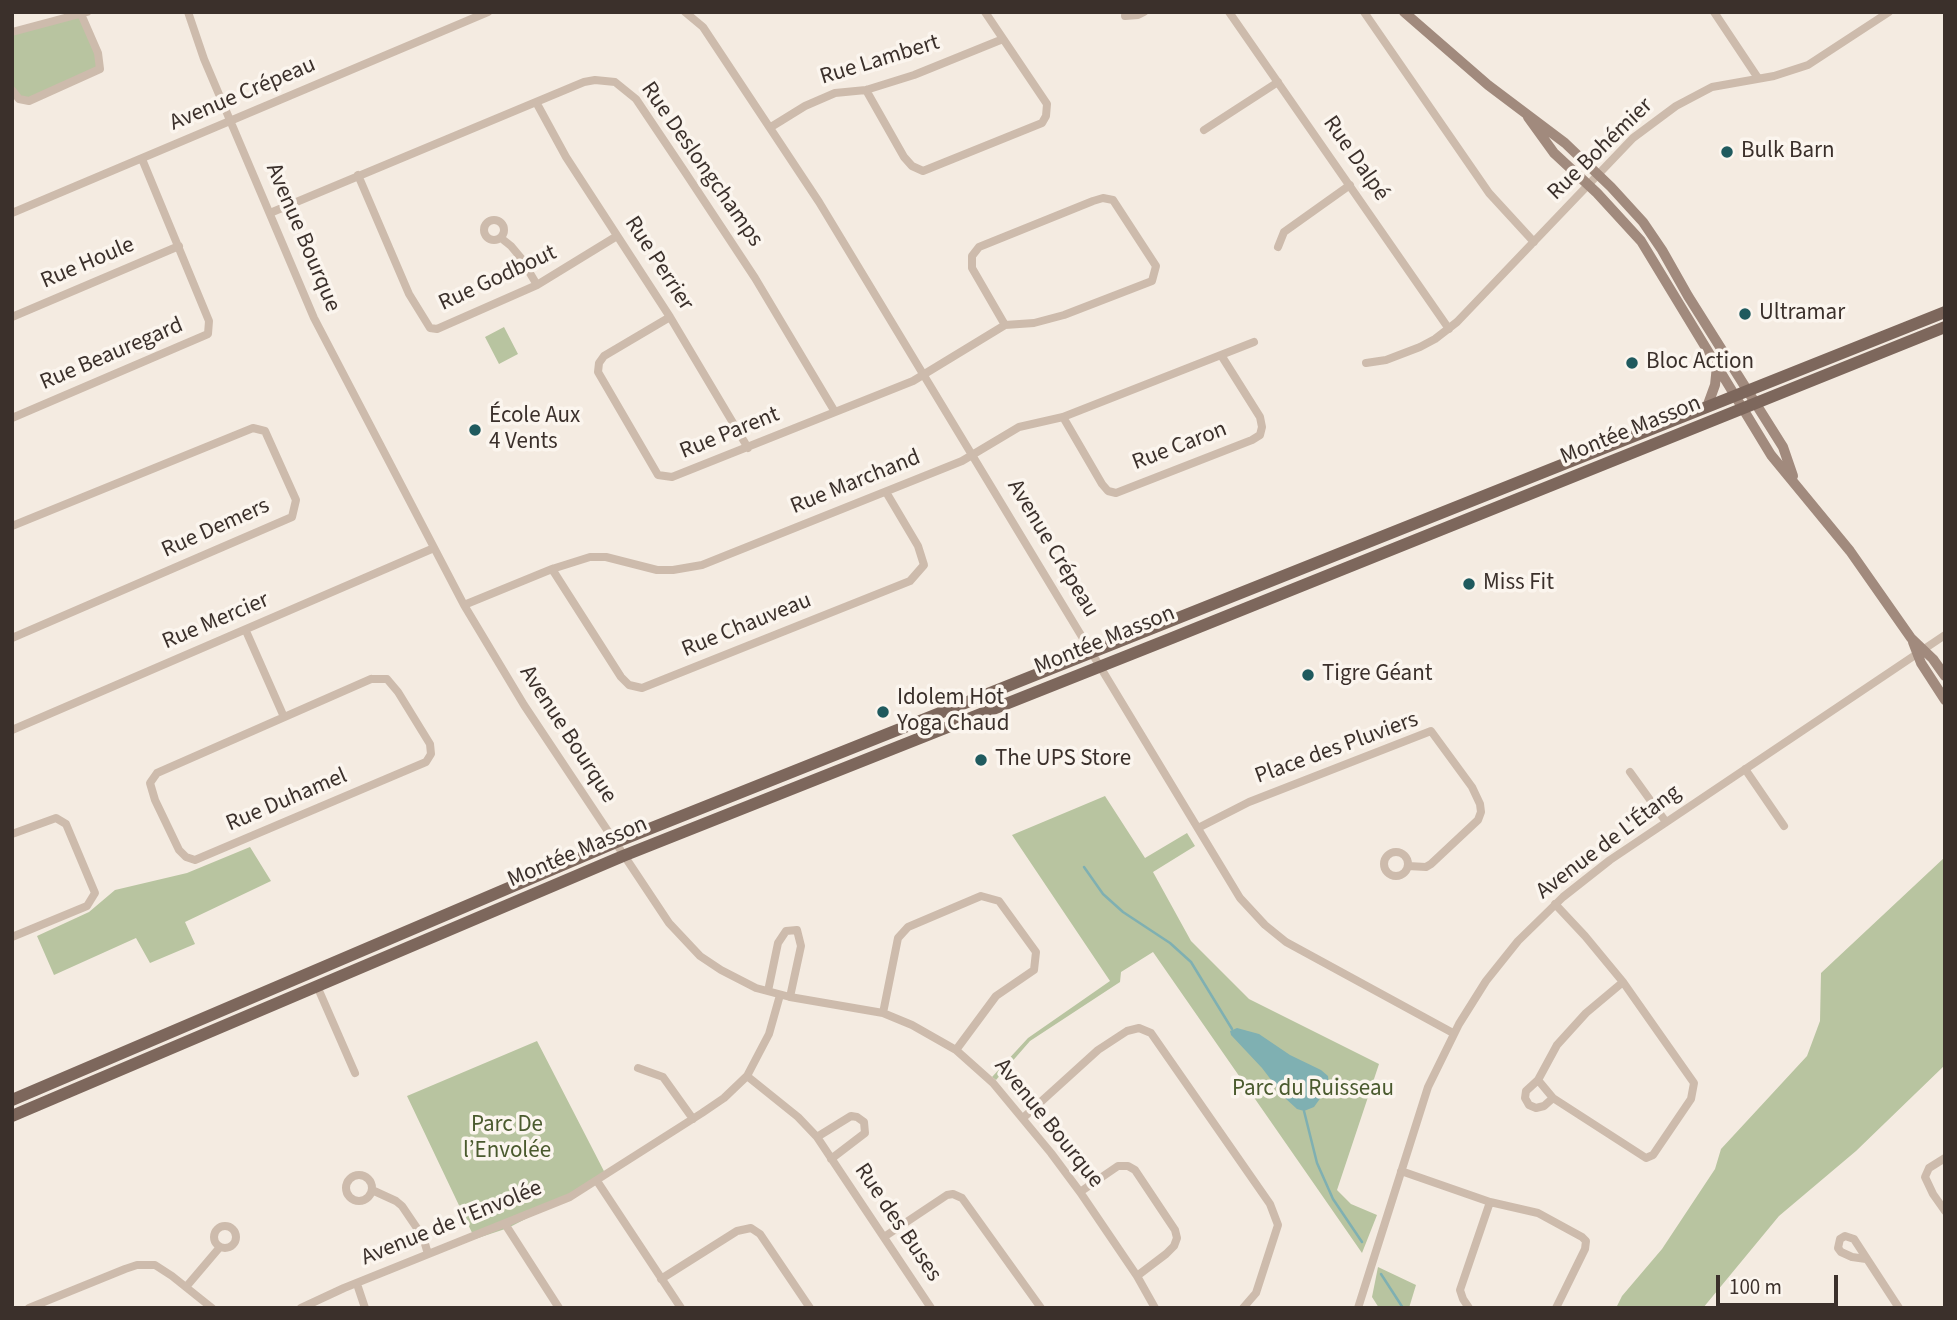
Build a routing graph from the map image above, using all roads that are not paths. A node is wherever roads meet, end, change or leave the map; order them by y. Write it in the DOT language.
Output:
graph roads {
  1 [pos="188,12"];
  2 [pos="488,12"];
  3 [pos="685,12"];
  4 [pos="985,12"];
  5 [pos="1144,12"];
  6 [pos="1229,12"];
  7 [pos="1364,12"];
  8 [pos="1404,12"];
  9 [pos="1714,12"];
  10 [pos="1889,12"];
  11 [pos="84,13"];
  12 [pos="1125,16"];
  13 [pos="12,32"];
  14 [pos="1003,39"];
  15 [pos="1758,78"];
  16 [pos="1278,82"];
  17 [pos="12,90"];
  18 [pos="866,90"];
  19 [pos="536,102"];
  20 [pos="1528,117"];
  21 [pos="231,121"];
  22 [pos="771,127"];
  23 [pos="1204,130"];
  24 [pos="142,159"];
  25 [pos="358,175"];
  26 [pos="1599,175"];
  27 [pos="1350,186"];
  28 [pos="1589,186"];
  29 [pos="12,213"];
  30 [pos="270,213"];
  31 [pos="617,236"];
  32 [pos="501,238"];
  33 [pos="1534,242"];
  34 [pos="179,246"];
  35 [pos="1278,247"];
  36 [pos="537,285"];
  37 [pos="1945,312"];
  38 [pos="12,317"];
  39 [pos="670,317"];
  40 [pos="1005,325"];
  41 [pos="1945,327"];
  42 [pos="1449,329"];
  43 [pos="1254,342"];
  44 [pos="1220,355"];
  45 [pos="1366,363"];
  46 [pos="1717,366"];
  47 [pos="924,374"];
  48 [pos="1748,390"];
  49 [pos="1735,396"];
  50 [pos="1756,403"];
  51 [pos="1707,407"];
  52 [pos="1743,408"];
  53 [pos="835,412"];
  54 [pos="1063,417"];
  55 [pos="12,418"];
  56 [pos="748,448"];
  57 [pos="973,454"];
  58 [pos="1796,482"];
  59 [pos="886,492"];
  60 [pos="12,526"];
  61 [pos="434,548"];
  62 [pos="552,569"];
  63 [pos="464,605"];
  64 [pos="246,631"];
  65 [pos="1945,635"];
  66 [pos="12,638"];
  67 [pos="1920,651"];
  68 [pos="1092,653"];
  69 [pos="1099,666"];
  70 [pos="1945,676"];
  71 [pos="1945,700"];
  72 [pos="284,717"];
  73 [pos="12,730"];
  74 [pos="867,743"];
  75 [pos="872,756"];
  76 [pos="1745,769"];
  77 [pos="1630,772"];
  78 [pos="1666,822"];
  79 [pos="1784,826"];
  80 [pos="1198,828"];
  81 [pos="12,834"];
  82 [pos="614,843"];
  83 [pos="623,856"];
  84 [pos="1408,866"];
  85 [pos="1555,904"];
  86 [pos="12,937"];
  87 [pos="1623,982"];
  88 [pos="317,986"];
  89 [pos="768,991"];
  90 [pos="780,995"];
  91 [pos="790,997"];
  92 [pos="883,1013"];
  93 [pos="1453,1033"];
  94 [pos="956,1050"];
  95 [pos="638,1068"];
  96 [pos="355,1073"];
  97 [pos="747,1076"];
  98 [pos="1538,1080"];
  99 [pos="1553,1098"];
  100 [pos="12,1100"];
  101 [pos="12,1116"];
  102 [pos="1023,1118"];
  103 [pos="693,1119"];
  104 [pos="817,1137"];
  105 [pos="1945,1157"];
  106 [pos="831,1159"];
  107 [pos="1401,1171"];
  108 [pos="597,1181"];
  109 [pos="372,1190"];
  110 [pos="1080,1192"];
  111 [pos="1490,1202"];
  112 [pos="1945,1211"];
  113 [pos="505,1224"];
  114 [pos="884,1237"];
  115 [pos="220,1247"];
  116 [pos="428,1254"];
  117 [pos="1866,1259"];
  118 [pos="1137,1276"];
  119 [pos="661,1279"];
  120 [pos="357,1284"];
  121 [pos="186,1287"];
  122 [pos="32,1307"];
  123 [pos="212,1308"];
  124 [pos="301,1308"];
  125 [pos="365,1308"];
  126 [pos="559,1308"];
  127 [pos="681,1308"];
  128 [pos="810,1308"];
  129 [pos="932,1308"];
  130 [pos="1041,1308"];
  131 [pos="1155,1308"];
  132 [pos="1243,1308"];
  133 [pos="1358,1308"];
  134 [pos="1469,1308"];
  135 [pos="1556,1308"];
  136 [pos="1899,1308"];
  1 -- 21 [label="street, Avenue Bourque"];
  2 -- 21 [label="street, Avenue Crépeau"];
  3 -- 22 [label="street, Avenue Crépeau"];
  4 -- 14 [label="street"];
  5 -- 12 [label="street"];
  6 -- 16 [label="street, Rue Dalpé"];
  7 -- 33 [label="street"];
  8 -- 20 [label="street"];
  9 -- 15 [label="street"];
  10 -- 15 [label="street, Rue Bohémier"];
  11 -- 13 [label="street"];
  11 -- 17 [label="street"];
  14 -- 18 [label="street, Rue Lambert"];
  14 -- 18 [label="street"];
  15 -- 26 [label="street, Rue Bohémier"];
  16 -- 23 [label="street"];
  16 -- 27 [label="street, Rue Dalpé"];
  18 -- 22 [label="street, Rue Lambert"];
  19 -- 25 [label="street, Rue Deslongchamps"];
  19 -- 31 [label="street, Rue Perrier"];
  19 -- 53 [label="street, Rue Deslongchamps"];
  20 -- 26 [label="street"];
  20 -- 28 [label="street"];
  21 -- 24 [label="street, Avenue Crépeau"];
  21 -- 30 [label="street, Avenue Bourque"];
  22 -- 47 [label="street, Avenue Crépeau"];
  24 -- 29 [label="street, Avenue Crépeau"];
  24 -- 34 [label="street, Rue Beauregard"];
  25 -- 30 [label="street, Rue Deslongchamps"];
  25 -- 36 [label="street, Rue Godbout"];
  26 -- 28 [label="street, Rue Bohémier"];
  26 -- 48 [label="street"];
  27 -- 35 [label="street"];
  27 -- 42 [label="street, Rue Dalpé"];
  28 -- 33 [label="street, Rue Bohémier"];
  28 -- 46 [label="street"];
  30 -- 61 [label="street, Avenue Bourque"];
  31 -- 36 [label="street, Rue Godbout"];
  31 -- 39 [label="street, Rue Perrier"];
  32 -- 36 [label="street"];
  33 -- 42 [label="street, Rue Bohémier"];
  34 -- 38 [label="street, Rue Houle"];
  34 -- 55 [label="street, Rue Beauregard"];
  37 -- 48 [label="main road, Montée Masson"];
  39 -- 56 [label="street, Rue Perrier"];
  39 -- 56 [label="street, Rue Parent"];
  40 -- 40 [label="street, Rue Parent"];
  40 -- 47 [label="street, Rue Parent"];
  41 -- 50 [label="main road, Montée Masson"];
  42 -- 45 [label="street, Rue Bohémier"];
  43 -- 44 [label="street, Rue Marchand"];
  44 -- 54 [label="street, Rue Marchand"];
  44 -- 54 [label="street, Rue Caron"];
  46 -- 49 [label="street"];
  46 -- 51 [label="street"];
  47 -- 53 [label="street, Rue Parent"];
  47 -- 57 [label="street, Avenue Crépeau"];
  48 -- 49 [label="main road, Montée Masson"];
  48 -- 50 [label="street"];
  49 -- 51 [label="main road, Montée Masson"];
  49 -- 52 [label="street"];
  50 -- 52 [label="main road, Montée Masson"];
  50 -- 58 [label="street"];
  51 -- 68 [label="main road, Montée Masson"];
  52 -- 58 [label="street"];
  52 -- 69 [label="main road, Montée Masson"];
  53 -- 56 [label="street, Rue Parent"];
  54 -- 57 [label="street, Rue Marchand"];
  57 -- 59 [label="street, Rue Marchand"];
  57 -- 68 [label="street, Avenue Crépeau"];
  58 -- 67 [label="street"];
  59 -- 62 [label="street, Rue Marchand"];
  59 -- 62 [label="street, Rue Chauveau"];
  60 -- 66 [label="street, Rue Demers"];
  61 -- 63 [label="street, Avenue Bourque"];
  61 -- 64 [label="street, Rue Mercier"];
  62 -- 63 [label="street, Rue Marchand"];
  63 -- 82 [label="street, Avenue Bourque"];
  64 -- 72 [label="street"];
  64 -- 73 [label="street, Rue Mercier"];
  65 -- 67 [label="street, Avenue de L'Étang"];
  67 -- 70 [label="street"];
  67 -- 71 [label="street"];
  67 -- 76 [label="street, Avenue de L'Étang"];
  68 -- 69 [label="street, Avenue Crépeau"];
  68 -- 74 [label="main road, Montée Masson"];
  69 -- 75 [label="main road, Montée Masson"];
  69 -- 80 [label="street, Avenue Crépeau"];
  72 -- 72 [label="street, Rue Duhamel"];
  74 -- 75 [label="main road"];
  74 -- 82 [label="main road, Montée Masson"];
  75 -- 83 [label="main road, Montée Masson"];
  76 -- 78 [label="street, Avenue de L'Étang"];
  76 -- 79 [label="street"];
  77 -- 78 [label="street"];
  78 -- 85 [label="street, Avenue de L'Étang"];
  80 -- 84 [label="street, Place des Pluviers"];
  80 -- 93 [label="street, Avenue Crépeau"];
  81 -- 86 [label="street"];
  82 -- 83 [label="street, Avenue Bourque"];
  82 -- 100 [label="main road, Montée Masson"];
  83 -- 88 [label="main road, Montée Masson"];
  83 -- 89 [label="street, Avenue Bourque"];
  85 -- 87 [label="street"];
  85 -- 93 [label="street, Avenue de L'Étang"];
  87 -- 98 [label="street"];
  87 -- 99 [label="street"];
  88 -- 96 [label="street"];
  88 -- 101 [label="main road, Montée Masson"];
  89 -- 90 [label="street, Avenue Bourque"];
  89 -- 91 [label="street"];
  90 -- 91 [label="street, Avenue Bourque"];
  90 -- 97 [label="street, Avenue de l'Envolée"];
  91 -- 92 [label="street, Avenue Bourque"];
  92 -- 94 [label="street, Avenue Bourque"];
  92 -- 94 [label="street"];
  93 -- 107 [label="street, Avenue de L'Étang"];
  94 -- 102 [label="street, Avenue Bourque"];
  95 -- 103 [label="street"];
  97 -- 103 [label="street, Avenue de l'Envolée"];
  97 -- 104 [label="street, Rue des Buses"];
  98 -- 99 [label="street"];
  98 -- 99 [label="street"];
  102 -- 110 [label="street, Avenue Bourque"];
  102 -- 132 [label="street"];
  103 -- 108 [label="street, Avenue de l'Envolée"];
  104 -- 106 [label="street, Rue des Buses"];
  104 -- 106 [label="street, Rue des Buses"];
  105 -- 112 [label="street"];
  106 -- 114 [label="street, Rue des Buses"];
  107 -- 111 [label="street"];
  107 -- 133 [label="street, Avenue de L'Étang"];
  108 -- 113 [label="street, Avenue de l'Envolée"];
  108 -- 119 [label="street"];
  109 -- 116 [label="street"];
  110 -- 118 [label="street, Avenue Bourque"];
  110 -- 118 [label="street"];
  111 -- 134 [label="street"];
  111 -- 135 [label="street"];
  113 -- 116 [label="street, Avenue de l'Envolée"];
  113 -- 126 [label="street"];
  114 -- 129 [label="street, Rue des Buses"];
  114 -- 130 [label="street"];
  115 -- 121 [label="street"];
  116 -- 120 [label="street, Avenue de l'Envolée"];
  117 -- 136 [label="street"];
  118 -- 131 [label="street, Avenue Bourque"];
  119 -- 127 [label="street"];
  119 -- 128 [label="street"];
  120 -- 124 [label="street, Avenue de l'Envolée"];
  120 -- 125 [label="street"];
  121 -- 122 [label="street"];
  121 -- 123 [label="street"];
}
